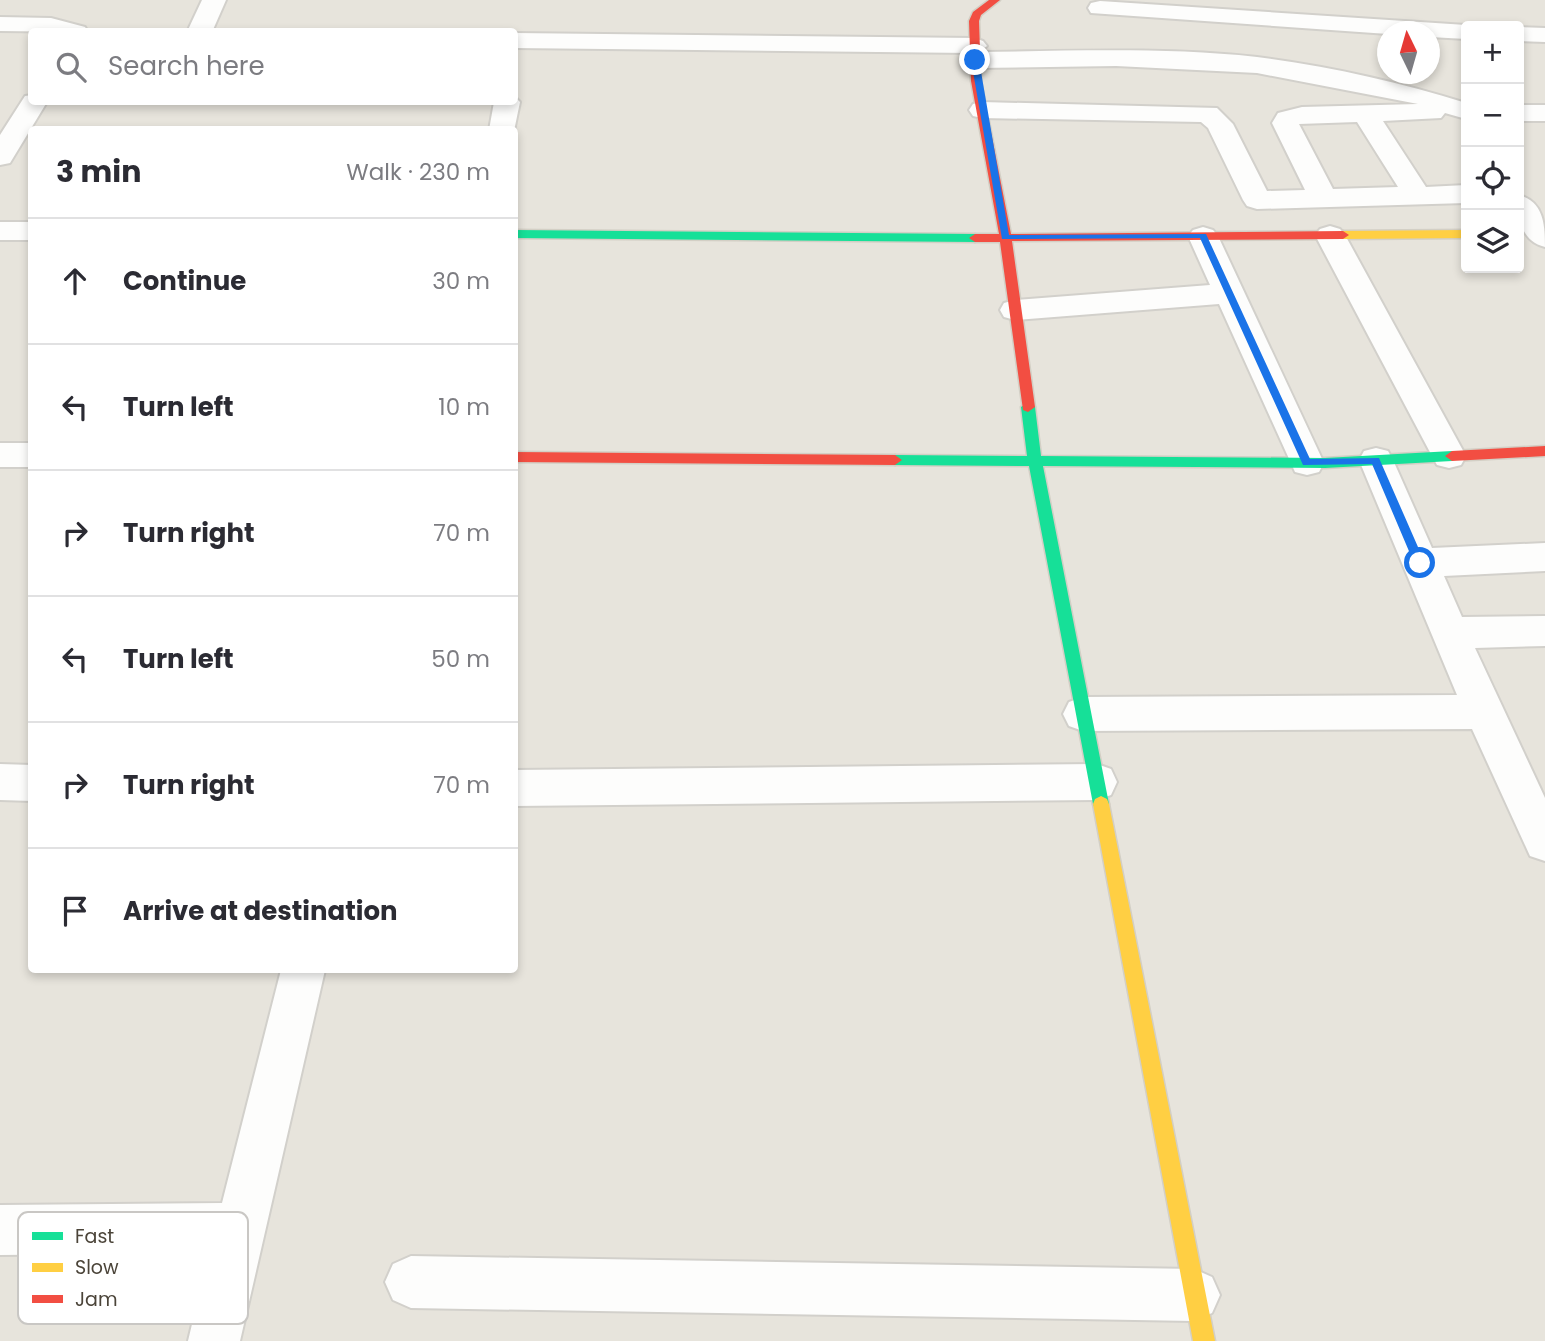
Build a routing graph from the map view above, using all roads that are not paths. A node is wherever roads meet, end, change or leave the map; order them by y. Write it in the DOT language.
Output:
graph roads {
  1 [pos="214,0"];
  2 [pos="995,0"];
  3 [pos="1099,4"];
  4 [pos="0,24"];
  5 [pos="61,28"];
  6 [pos="201,28"];
  7 [pos="1461,32"];
  8 [pos="1524,34"];
  9 [pos="1545,35"];
  10 [pos="518,48"];
  11 [pos="974,53"];
  12 [pos="1116,58"];
  13 [pos="32,105"];
  14 [pos="506,105"];
  15 [pos="1453,109"];
  16 [pos="982,110"];
  17 [pos="1524,113"];
  18 [pos="1545,113"];
  19 [pos="1365,114"];
  20 [pos="1461,125"];
  21 [pos="503,126"];
  22 [pos="0,157"];
  23 [pos="1461,194"];
  24 [pos="1418,196"];
  25 [pos="1324,199"];
  26 [pos="1522,210"];
  27 [pos="0,231"];
  28 [pos="28,231"];
  29 [pos="518,234"];
  30 [pos="1461,234"];
  31 [pos="1330,235"];
  32 [pos="1535,235"];
  33 [pos="1203,236"];
  34 [pos="1006,237"];
  35 [pos="1229,293"];
  36 [pos="1015,310"];
  37 [pos="1545,451"];
  38 [pos="0,454"];
  39 [pos="28,455"];
  40 [pos="1449,456"];
  41 [pos="518,457"];
  42 [pos="1376,460"];
  43 [pos="1035,461"];
  44 [pos="1307,463"];
  45 [pos="1545,557"];
  46 [pos="1420,563"];
  47 [pos="1545,631"];
  48 [pos="1450,633"];
  49 [pos="1484,712"];
  50 [pos="1083,714"];
  51 [pos="0,782"];
  52 [pos="1097,782"];
  53 [pos="28,783"];
  54 [pos="518,788"];
  55 [pos="1545,842"];
  56 [pos="302,973"];
  57 [pos="245,1212"];
  58 [pos="0,1230"];
  59 [pos="18,1230"];
  60 [pos="411,1282"];
  61 [pos="1199,1318"];
  1 -- 6 [label="street"];
  2 -- 11 [label="street"];
  3 -- 7 [label="street"];
  3 -- 12 [label="street"];
  4 -- 5 [label="street"];
  8 -- 9 [label="street"];
  10 -- 11 [label="street"];
  11 -- 12 [label="street"];
  11 -- 16 [label="street"];
  12 -- 15 [label="street"];
  13 -- 22 [label="street"];
  14 -- 21 [label="street"];
  15 -- 19 [label="street"];
  15 -- 20 [label="street"];
  16 -- 25 [label="street"];
  16 -- 34 [label="street"];
  17 -- 18 [label="street"];
  19 -- 24 [label="street"];
  19 -- 25 [label="street"];
  23 -- 24 [label="street"];
  24 -- 25 [label="street"];
  26 -- 32 [label="street"];
  27 -- 28 [label="street"];
  29 -- 34 [label="street"];
  30 -- 31 [label="street"];
  31 -- 33 [label="street"];
  31 -- 40 [label="street"];
  33 -- 34 [label="street"];
  33 -- 35 [label="street"];
  34 -- 36 [label="street"];
  35 -- 36 [label="street"];
  35 -- 44 [label="street"];
  36 -- 43 [label="street"];
  37 -- 40 [label="street"];
  38 -- 39 [label="street"];
  40 -- 42 [label="street"];
  41 -- 43 [label="street"];
  42 -- 44 [label="street"];
  42 -- 46 [label="street"];
  43 -- 44 [label="street"];
  43 -- 50 [label="street"];
  45 -- 46 [label="street"];
  46 -- 48 [label="street"];
  47 -- 48 [label="street"];
  48 -- 49 [label="street"];
  49 -- 50 [label="street"];
  49 -- 55 [label="street"];
  50 -- 52 [label="street"];
  51 -- 53 [label="street"];
  52 -- 54 [label="street"];
  52 -- 61 [label="street"];
  56 -- 57 [label="street"];
  58 -- 59 [label="street"];
  60 -- 61 [label="street"];
}
